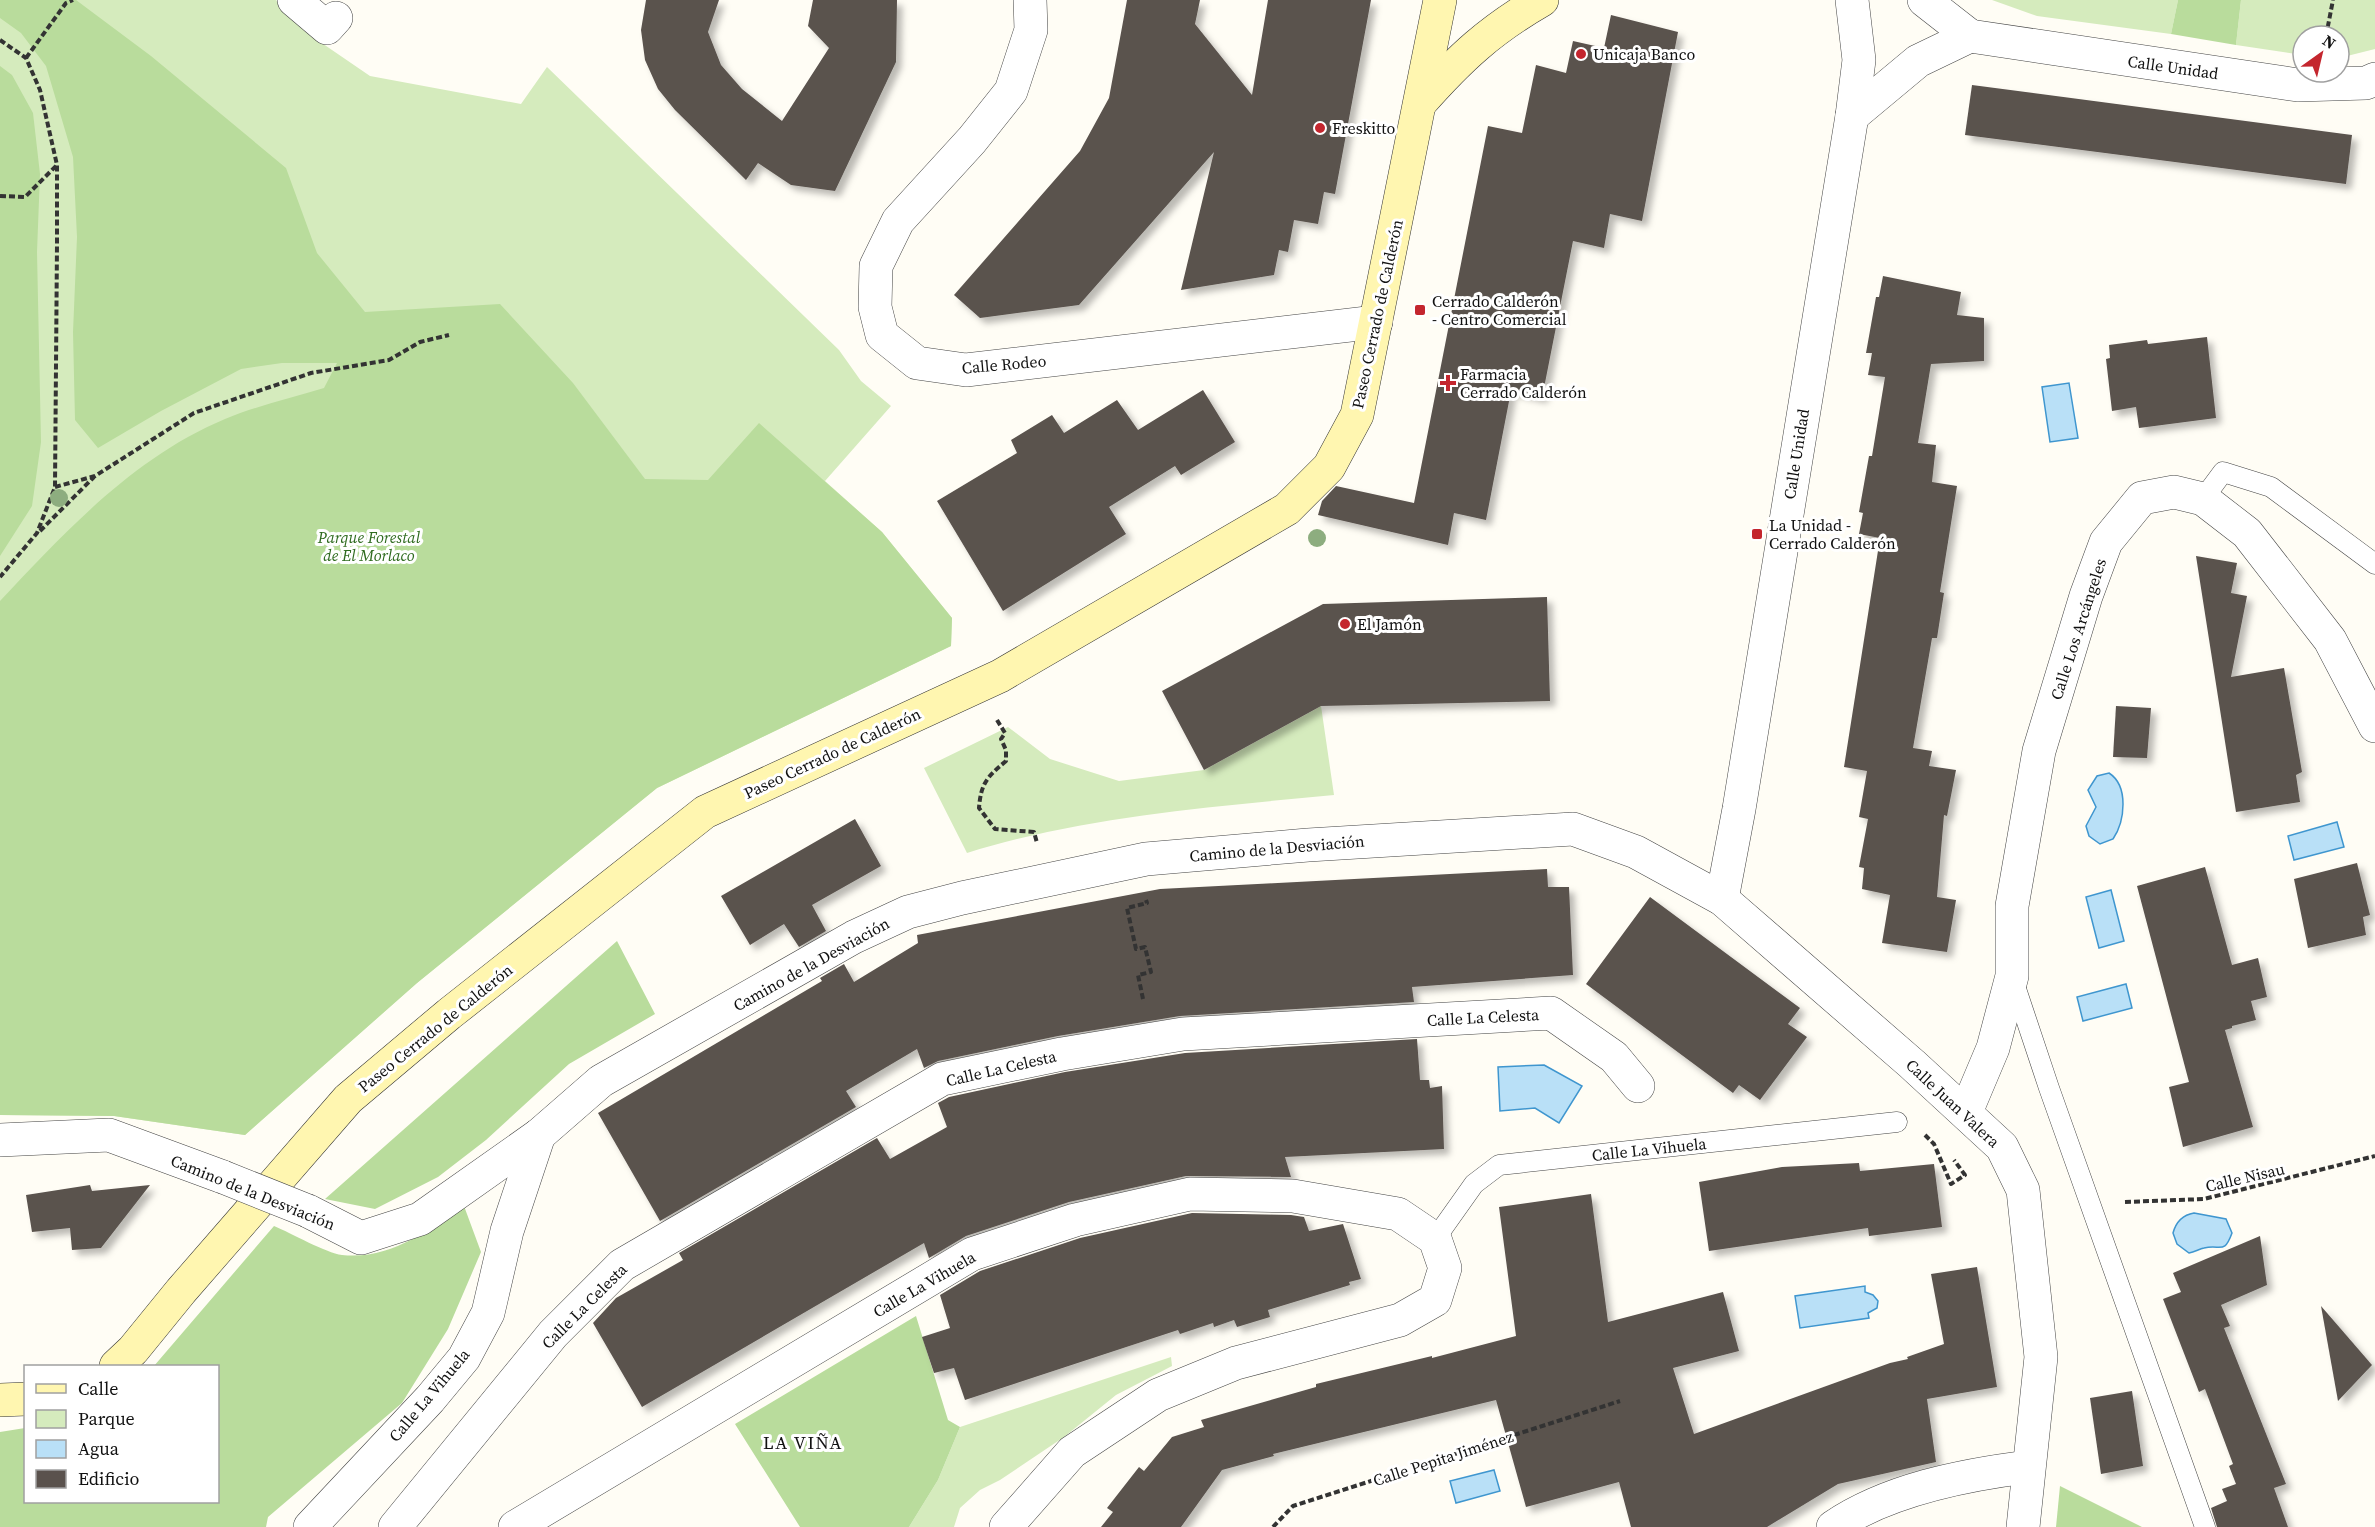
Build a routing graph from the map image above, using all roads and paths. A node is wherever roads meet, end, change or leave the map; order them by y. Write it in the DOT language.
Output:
graph roads {
  1 [pos="73,0"];
  2 [pos="294,0"];
  3 [pos="1030,0"];
  4 [pos="1440,0"];
  5 [pos="1542,0"];
  6 [pos="1924,0"];
  7 [pos="2333,0"];
  8 [pos="1850,5"];
  9 [pos="336,18"];
  10 [pos="2328,24"];
  11 [pos="1970,36"];
  12 [pos="0,40"];
  13 [pos="26,58"];
  14 [pos="2375,79"];
  15 [pos="1420,104"];
  16 [pos="1851,116"];
  17 [pos="57,165"];
  18 [pos="0,196"];
  19 [pos="1376,322"];
  20 [pos="448,335"];
  21 [pos="95,476"];
  22 [pos="55,487"];
  23 [pos="2203,499"];
  24 [pos="37,533"];
  25 [pos="2375,564"];
  26 [pos="0,577"];
  27 [pos="2375,726"];
  28 [pos="1003,729"];
  29 [pos="1034,832"];
  30 [pos="1138,861"];
  31 [pos="1722,899"];
  32 [pos="2012,976"];
  33 [pos="1152,1039"];
  34 [pos="1638,1086"];
  35 [pos="1966,1112"];
  36 [pos="1897,1122"];
  37 [pos="539,1135"];
  38 [pos="0,1140"];
  39 [pos="2375,1156"];
  40 [pos="2118,1202"];
  41 [pos="1435,1239"];
  42 [pos="117,1365"];
  43 [pos="24,1399"];
  44 [pos="0,1400"];
  45 [pos="1620,1401"];
  46 [pos="2027,1467"];
  47 [pos="1848,1521"];
  48 [pos="521,1526"];
  49 [pos="309,1527"];
  50 [pos="395,1527"];
  51 [pos="1006,1527"];
  52 [pos="1273,1527"];
  53 [pos="2023,1527"];
  54 [pos="2205,1527"];
  1 -- 13 [label="path"];
  2 -- 9 [label="street"];
  3 -- 19 [label="street, Calle Rodeo"];
  4 -- 15 [label="main road, Paseo Cerrado de Calderón"];
  5 -- 15 [label="main road"];
  6 -- 11 [label="street, Calle Unidad"];
  7 -- 10 [label="path"];
  8 -- 16 [label="street, Calle Unidad"];
  11 -- 14 [label="street, Calle Unidad"];
  11 -- 16 [label="street"];
  12 -- 13 [label="path"];
  13 -- 17 [label="path"];
  15 -- 19 [label="main road, Paseo Cerrado de Calderón"];
  16 -- 31 [label="street, Calle Unidad"];
  17 -- 18 [label="path"];
  17 -- 22 [label="path"];
  19 -- 42 [label="main road, Paseo Cerrado de Calderón"];
  20 -- 21 [label="path"];
  21 -- 22 [label="path"];
  21 -- 24 [label="path"];
  22 -- 24 [label="path"];
  23 -- 25 [label="lane"];
  23 -- 27 [label="street, Calle Los Arcángeles"];
  23 -- 32 [label="street, Calle Los Arcángeles"];
  24 -- 26 [label="path"];
  28 -- 29 [label="path"];
  30 -- 31 [label="street, Camino de la Desviación"];
  30 -- 33 [label="path"];
  30 -- 37 [label="street, Camino de la Desviación"];
  31 -- 35 [label="street, Calle Juan Valera"];
  32 -- 35 [label="street, Calle Los Arcángeles"];
  32 -- 54 [label="lane"];
  33 -- 34 [label="street, Calle La Celesta"];
  33 -- 50 [label="street, Calle La Celesta"];
  35 -- 46 [label="street, Calle Juan Valera"];
  36 -- 41 [label="lane, Calle La Vihuela"];
  37 -- 38 [label="street, Camino de la Desviación, bridge"];
  37 -- 49 [label="street, Calle La Vihuela"];
  39 -- 40 [label="path, Calle Nisau"];
  41 -- 48 [label="street, Calle La Vihuela"];
  41 -- 51 [label="street"];
  43 -- 44 [label="main road"];
  45 -- 52 [label="path, Calle Pepita Jiménez"];
  46 -- 47 [label="street"];
  46 -- 53 [label="street, Calle Juan Valera"];
}
